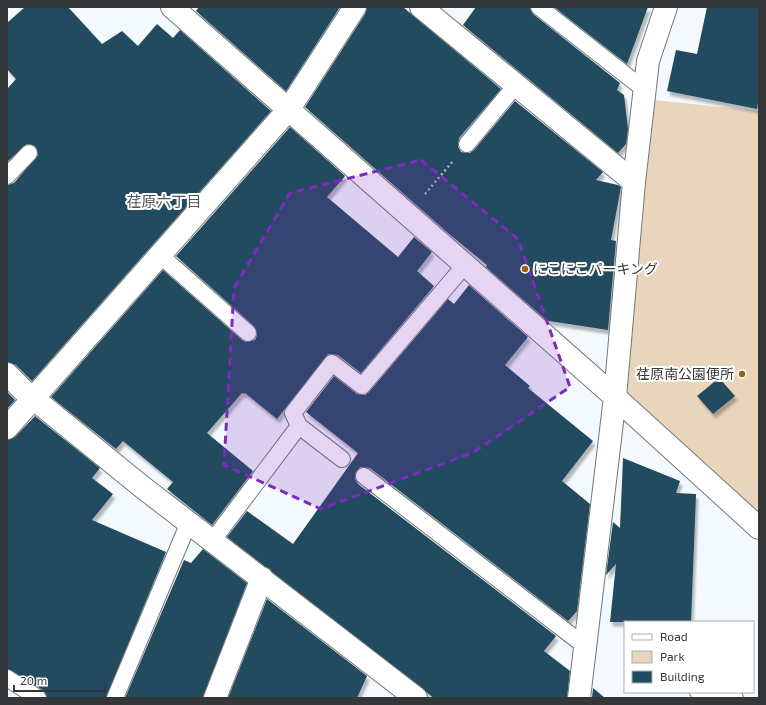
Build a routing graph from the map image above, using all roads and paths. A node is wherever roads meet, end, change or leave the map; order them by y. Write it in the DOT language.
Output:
graph roads {
  1 [pos="172,7"];
  2 [pos="355,7"];
  3 [pos="421,7"];
  4 [pos="539,7"];
  5 [pos="666,7"];
  6 [pos="516,85"];
  7 [pos="645,90"];
  8 [pos="290,109"];
  9 [pos="467,144"];
  10 [pos="29,153"];
  11 [pos="7,176"];
  12 [pos="634,182"];
  13 [pos="409,214"];
  14 [pos="160,256"];
  15 [pos="465,265"];
  16 [pos="248,333"];
  17 [pos="7,374"];
  18 [pos="615,397"];
  19 [pos="34,398"];
  20 [pos="299,426"];
  21 [pos="7,428"];
  22 [pos="342,459"];
  23 [pos="364,476"];
  24 [pos="189,522"];
  25 [pos="759,528"];
  26 [pos="213,540"];
  27 [pos="262,578"];
  28 [pos="585,646"];
  29 [pos="7,678"];
  30 [pos="704,693"];
  31 [pos="38,698"];
  32 [pos="115,698"];
  33 [pos="215,698"];
  34 [pos="416,698"];
  35 [pos="579,698"];
  36 [pos="735,698"];
  1 -- 8 [label="street"];
  2 -- 8 [label="street"];
  3 -- 6 [label="street"];
  4 -- 7 [label="lane"];
  5 -- 7 [label="street"];
  6 -- 9 [label="lane"];
  6 -- 12 [label="street"];
  7 -- 12 [label="street"];
  8 -- 13 [label="street"];
  8 -- 14 [label="street"];
  9 -- 13 [label="path"];
  10 -- 11 [label="lane"];
  12 -- 18 [label="street"];
  13 -- 15 [label="street"];
  14 -- 16 [label="lane"];
  14 -- 19 [label="street"];
  15 -- 18 [label="street"];
  15 -- 20 [label="lane"];
  17 -- 19 [label="street"];
  18 -- 25 [label="street"];
  18 -- 28 [label="street"];
  19 -- 21 [label="street"];
  19 -- 24 [label="street"];
  20 -- 22 [label="lane"];
  20 -- 26 [label="lane"];
  23 -- 28 [label="lane"];
  24 -- 26 [label="street"];
  24 -- 32 [label="lane"];
  26 -- 27 [label="street"];
  27 -- 33 [label="street"];
  27 -- 34 [label="street"];
  28 -- 35 [label="street"];
  29 -- 31 [label="lane"];
  30 -- 36 [label="lane"];
}
